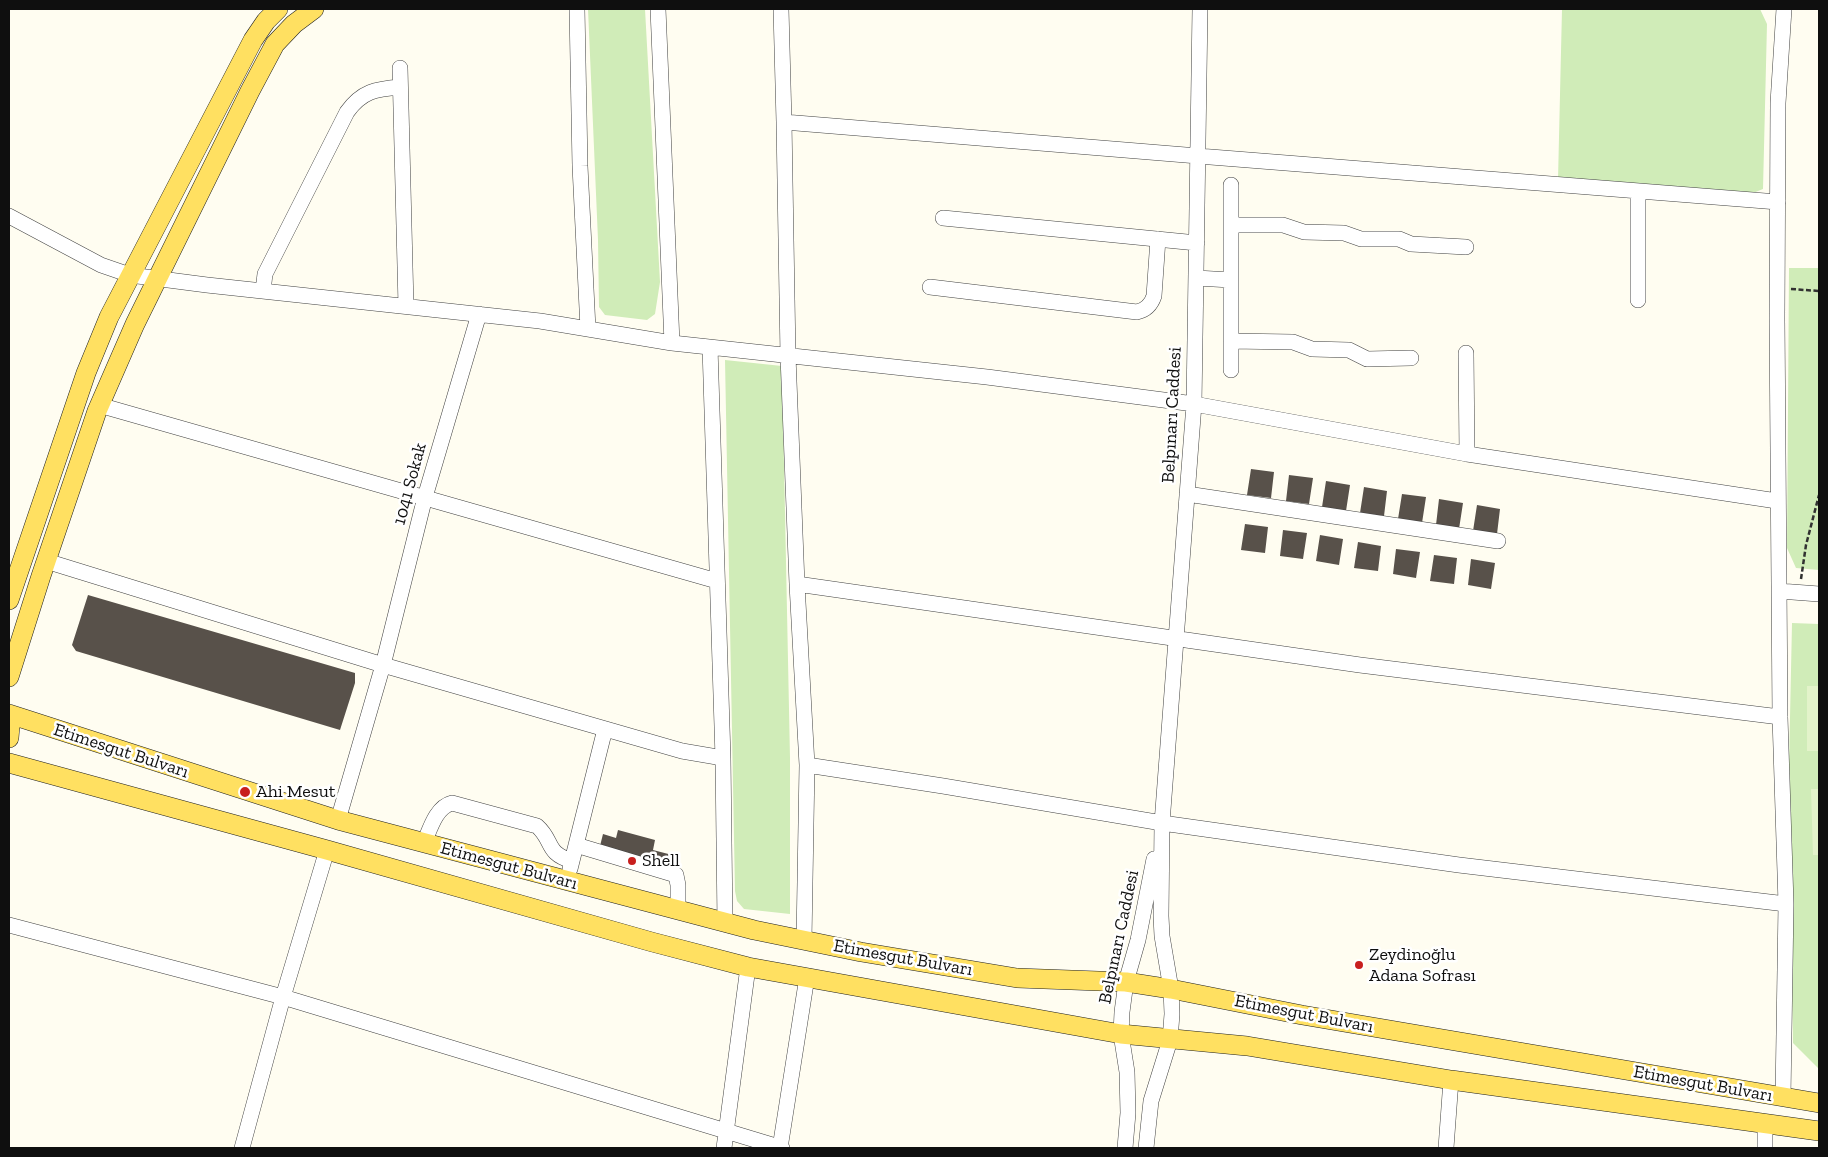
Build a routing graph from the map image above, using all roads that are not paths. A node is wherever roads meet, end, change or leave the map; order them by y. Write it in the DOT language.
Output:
graph roads {
  1 [pos="278,9"];
  2 [pos="314,9"];
  3 [pos="577,9"];
  4 [pos="658,9"];
  5 [pos="781,9"];
  6 [pos="1200,9"];
  7 [pos="1784,9"];
  8 [pos="400,68"];
  9 [pos="400,87"];
  10 [pos="784,122"];
  11 [pos="1198,156"];
  12 [pos="1231,186"];
  13 [pos="1638,190"];
  14 [pos="1778,202"];
  15 [pos="9,216"];
  16 [pos="943,218"];
  17 [pos="1231,225"];
  18 [pos="1158,239"];
  19 [pos="1197,243"];
  20 [pos="1466,247"];
  21 [pos="130,275"];
  22 [pos="1196,278"];
  23 [pos="157,279"];
  24 [pos="1231,280"];
  25 [pos="930,287"];
  26 [pos="263,291"];
  27 [pos="1638,300"];
  28 [pos="406,306"];
  29 [pos="478,314"];
  30 [pos="588,329"];
  31 [pos="1231,341"];
  32 [pos="672,343"];
  33 [pos="710,347"];
  34 [pos="1466,353"];
  35 [pos="788,356"];
  36 [pos="1410,358"];
  37 [pos="1231,370"];
  38 [pos="1194,404"];
  39 [pos="99,405"];
  40 [pos="1467,454"];
  41 [pos="1187,494"];
  42 [pos="425,497"];
  43 [pos="1777,501"];
  44 [pos="1498,542"];
  45 [pos="46,561"];
  46 [pos="717,581"];
  47 [pos="797,584"];
  48 [pos="1779,592"];
  49 [pos="1819,594"];
  50 [pos="9,600"];
  51 [pos="1176,640"];
  52 [pos="383,665"];
  53 [pos="9,677"];
  54 [pos="9,714"];
  55 [pos="1780,717"];
  56 [pos="9,719"];
  57 [pos="606,730"];
  58 [pos="9,738"];
  59 [pos="724,758"];
  60 [pos="9,763"];
  61 [pos="807,765"];
  62 [pos="338,820"];
  63 [pos="1162,823"];
  64 [pos="424,843"];
  65 [pos="576,846"];
  66 [pos="327,850"];
  67 [pos="572,861"];
  68 [pos="568,880"];
  69 [pos="1786,904"];
  70 [pos="678,911"];
  71 [pos="725,923"];
  72 [pos="9,925"];
  73 [pos="804,940"];
  74 [pos="748,966"];
  75 [pos="808,977"];
  76 [pos="1126,982"];
  77 [pos="1171,989"];
  78 [pos="283,997"];
  79 [pos="1121,1034"];
  80 [pos="1170,1040"];
  81 [pos="1451,1080"];
  82 [pos="1783,1097"];
  83 [pos="1819,1103"];
  84 [pos="1765,1124"];
  85 [pos="726,1130"];
  86 [pos="1819,1131"];
  87 [pos="242,1148"];
  88 [pos="724,1148"];
  89 [pos="781,1148"];
  90 [pos="1125,1148"];
  91 [pos="1146,1148"];
  92 [pos="1446,1148"];
  93 [pos="1765,1148"];
  1 -- 21 [label="main road"];
  2 -- 23 [label="main road"];
  3 -- 30 [label="street"];
  4 -- 32 [label="street"];
  5 -- 10 [label="street"];
  6 -- 11 [label="street, Belpınarı Caddesi"];
  7 -- 14 [label="street"];
  8 -- 9 [label="street"];
  9 -- 26 [label="street"];
  9 -- 28 [label="street"];
  10 -- 11 [label="street"];
  10 -- 35 [label="street"];
  11 -- 13 [label="street"];
  11 -- 19 [label="street, Belpınarı Caddesi"];
  12 -- 17 [label="street"];
  13 -- 14 [label="street"];
  13 -- 27 [label="street"];
  14 -- 43 [label="street"];
  15 -- 21 [label="street"];
  16 -- 18 [label="street"];
  17 -- 20 [label="street"];
  17 -- 24 [label="street"];
  18 -- 19 [label="street"];
  18 -- 25 [label="street"];
  19 -- 22 [label="street, Belpınarı Caddesi"];
  21 -- 23 [label="street"];
  21 -- 50 [label="main road"];
  22 -- 24 [label="street"];
  22 -- 38 [label="street, Belpınarı Caddesi"];
  23 -- 26 [label="street"];
  23 -- 39 [label="main road"];
  24 -- 31 [label="street"];
  26 -- 28 [label="street"];
  28 -- 29 [label="street"];
  29 -- 30 [label="street"];
  29 -- 42 [label="street, 1041 Sokak"];
  30 -- 32 [label="street"];
  31 -- 36 [label="street"];
  31 -- 37 [label="street"];
  32 -- 33 [label="street"];
  33 -- 35 [label="street"];
  33 -- 46 [label="street"];
  34 -- 40 [label="street"];
  35 -- 38 [label="street"];
  35 -- 47 [label="street"];
  38 -- 40 [label="street"];
  38 -- 41 [label="street, Belpınarı Caddesi"];
  39 -- 42 [label="street"];
  39 -- 45 [label="main road"];
  40 -- 43 [label="street"];
  41 -- 44 [label="street"];
  41 -- 51 [label="street, Belpınarı Caddesi"];
  42 -- 46 [label="street"];
  42 -- 52 [label="street, 1041 Sokak"];
  43 -- 48 [label="street"];
  45 -- 52 [label="street"];
  45 -- 53 [label="main road"];
  46 -- 59 [label="street"];
  47 -- 51 [label="street"];
  47 -- 61 [label="street"];
  48 -- 49 [label="street"];
  48 -- 55 [label="street"];
  51 -- 55 [label="street"];
  51 -- 63 [label="street, Belpınarı Caddesi"];
  52 -- 57 [label="street"];
  52 -- 62 [label="street, 1041 Sokak"];
  54 -- 62 [label="main road, Etimesgut Bulvarı"];
  55 -- 69 [label="street"];
  56 -- 58 [label="main road"];
  57 -- 59 [label="street"];
  57 -- 65 [label="street"];
  59 -- 71 [label="street"];
  60 -- 66 [label="main road, Etimesgut Bulvarı"];
  61 -- 63 [label="street"];
  61 -- 73 [label="street"];
  62 -- 64 [label="main road, Etimesgut Bulvarı"];
  63 -- 69 [label="street"];
  63 -- 76 [label="street, Belpınarı Caddesi"];
  63 -- 77 [label="street, Belpınarı Caddesi"];
  64 -- 67 [label="street"];
  64 -- 68 [label="main road, Etimesgut Bulvarı"];
  65 -- 67 [label="street"];
  65 -- 70 [label="street"];
  66 -- 74 [label="main road, Etimesgut Bulvarı"];
  66 -- 78 [label="street"];
  67 -- 68 [label="street"];
  68 -- 70 [label="main road, Etimesgut Bulvarı"];
  69 -- 82 [label="street"];
  70 -- 71 [label="main road, Etimesgut Bulvarı"];
  71 -- 73 [label="main road, Etimesgut Bulvarı"];
  72 -- 78 [label="street"];
  73 -- 76 [label="main road, Etimesgut Bulvarı"];
  74 -- 75 [label="main road, Etimesgut Bulvarı"];
  74 -- 85 [label="street"];
  75 -- 79 [label="main road, Etimesgut Bulvarı"];
  75 -- 89 [label="street"];
  76 -- 77 [label="main road, Etimesgut Bulvarı"];
  76 -- 79 [label="street, Belpınarı Caddesi"];
  77 -- 80 [label="street, Belpınarı Caddesi"];
  77 -- 82 [label="main road, Etimesgut Bulvarı"];
  78 -- 85 [label="street"];
  78 -- 87 [label="street"];
  79 -- 80 [label="main road, Etimesgut Bulvarı"];
  79 -- 90 [label="street, Belpınarı Caddesi"];
  80 -- 81 [label="main road, Etimesgut Bulvarı"];
  80 -- 91 [label="street, Belpınarı Caddesi"];
  81 -- 84 [label="main road, Etimesgut Bulvarı"];
  81 -- 92 [label="street"];
  82 -- 83 [label="main road, Etimesgut Bulvarı"];
  84 -- 86 [label="main road, Etimesgut Bulvarı"];
  84 -- 93 [label="street"];
  85 -- 88 [label="street"];
  85 -- 89 [label="street"];
}
